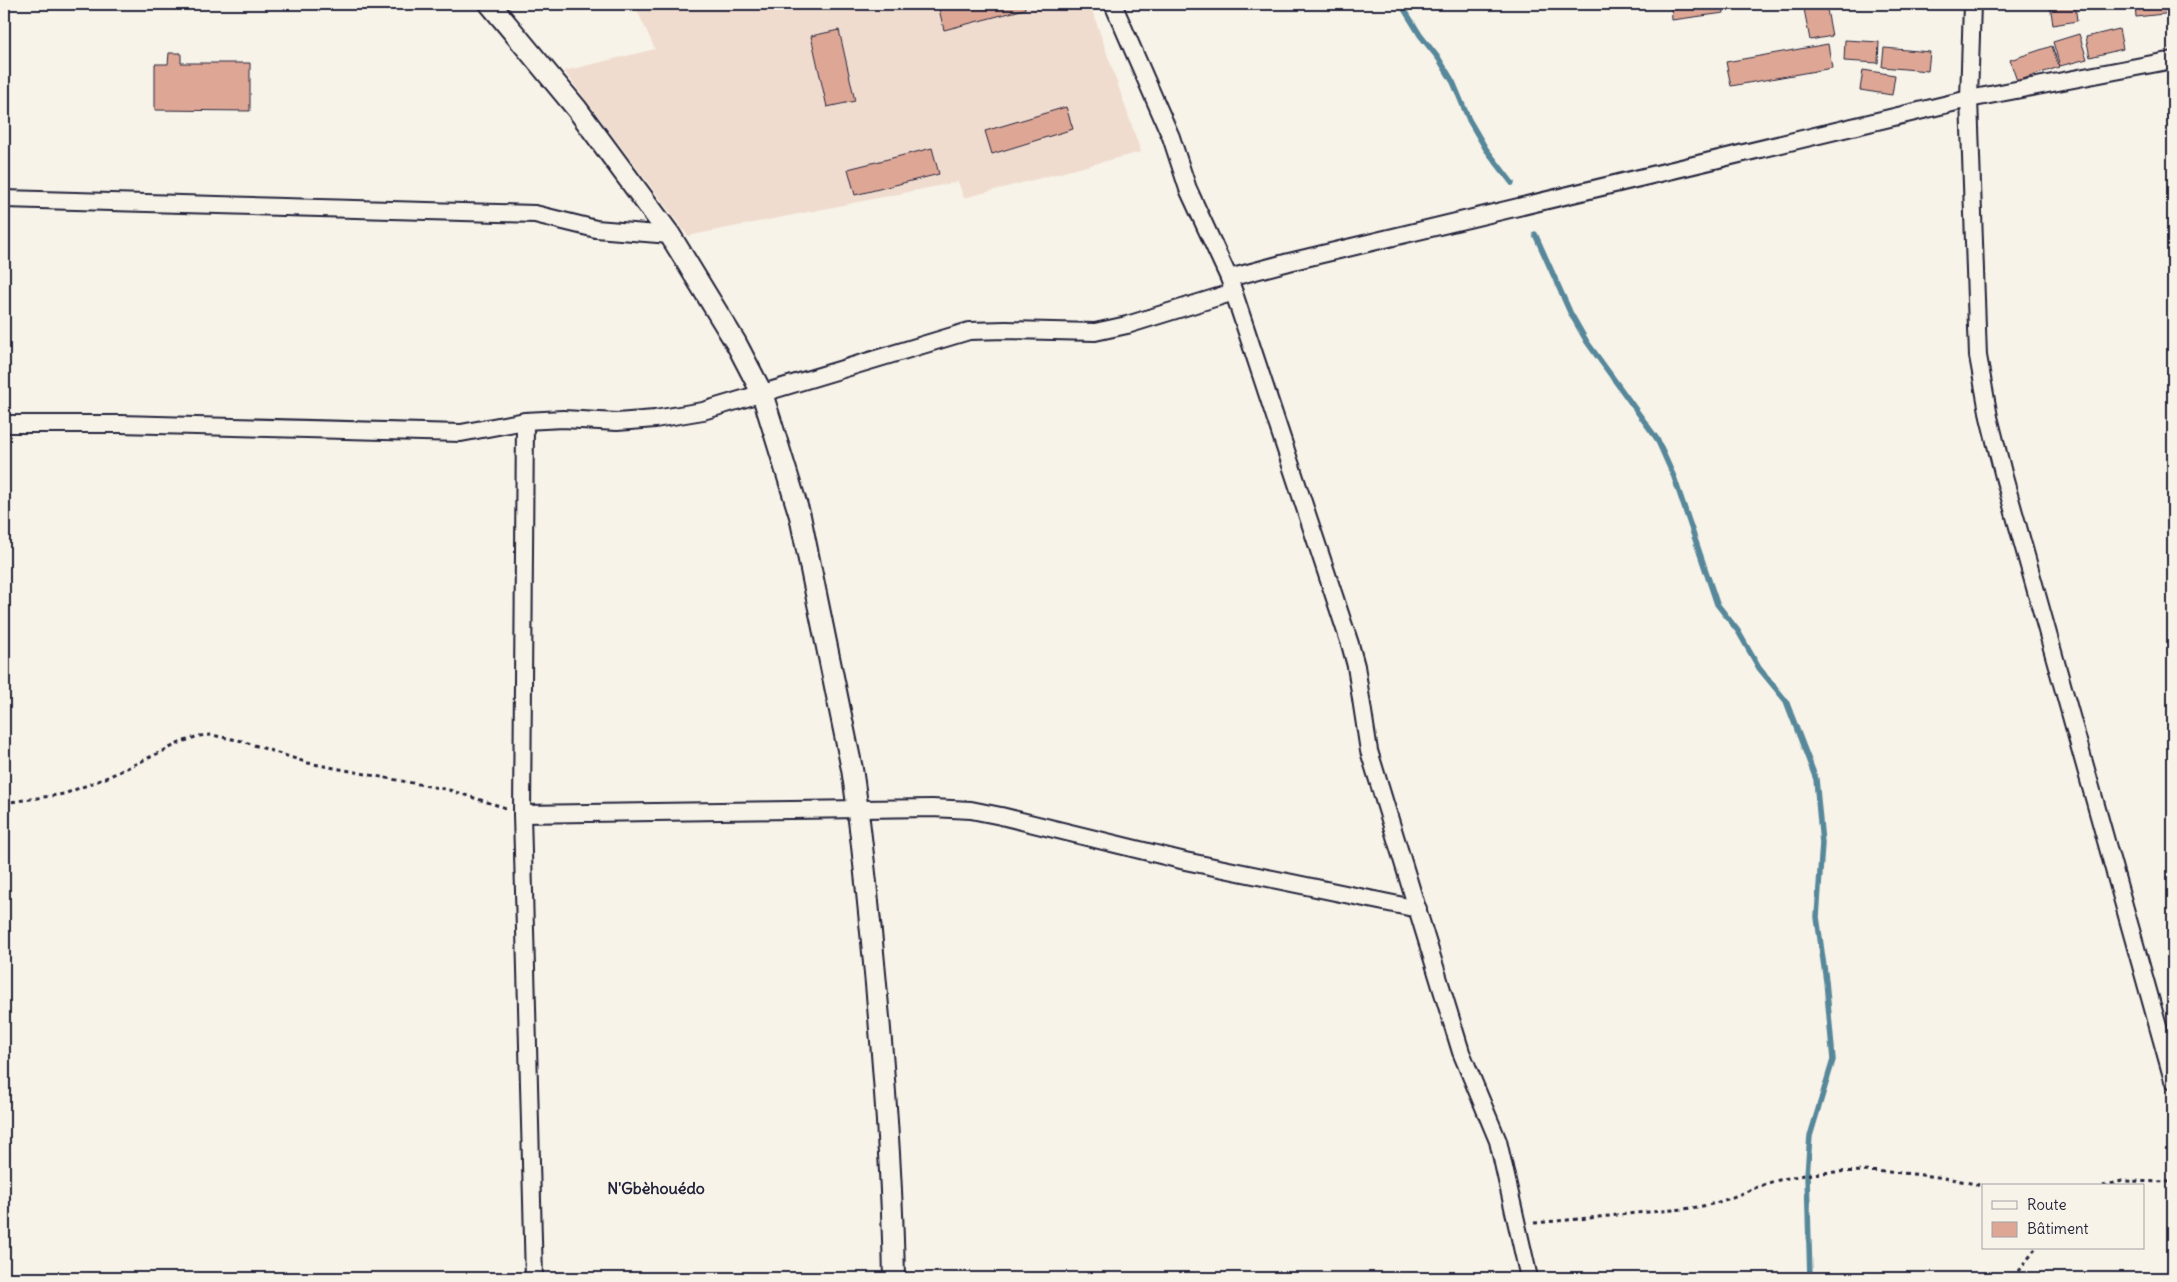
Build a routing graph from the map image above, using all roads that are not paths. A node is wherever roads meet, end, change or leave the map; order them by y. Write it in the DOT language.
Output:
graph roads {
  1 [pos="490,4"];
  2 [pos="1113,4"];
  3 [pos="1972,4"];
  4 [pos="2173,60"];
  5 [pos="1969,99"];
  6 [pos="4,199"];
  7 [pos="670,235"];
  8 [pos="1231,285"];
  9 [pos="762,393"];
  10 [pos="525,421"];
  11 [pos="4,424"];
  12 [pos="858,810"];
  13 [pos="522,814"];
  14 [pos="1418,909"];
  15 [pos="2173,1080"];
  16 [pos="534,1278"];
  17 [pos="894,1278"];
  18 [pos="1529,1278"];
  1 -- 7 [label="street"];
  2 -- 8 [label="street"];
  3 -- 5 [label="street"];
  4 -- 5 [label="street"];
  5 -- 8 [label="street"];
  5 -- 15 [label="street"];
  6 -- 7 [label="street"];
  7 -- 9 [label="street"];
  8 -- 9 [label="street"];
  8 -- 14 [label="street"];
  9 -- 10 [label="street"];
  9 -- 12 [label="street"];
  10 -- 11 [label="street"];
  10 -- 13 [label="street"];
  12 -- 13 [label="street"];
  12 -- 14 [label="street"];
  12 -- 17 [label="street"];
  13 -- 16 [label="street"];
  14 -- 18 [label="street"];
}
